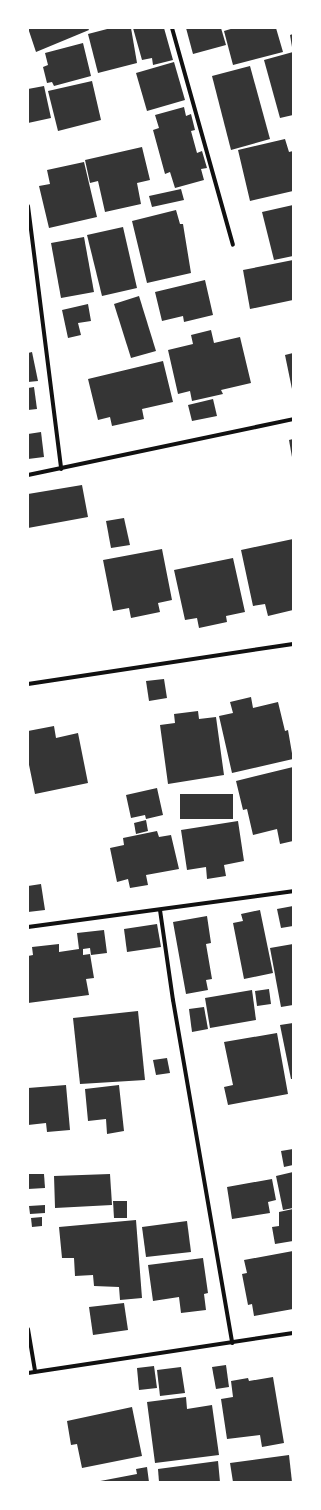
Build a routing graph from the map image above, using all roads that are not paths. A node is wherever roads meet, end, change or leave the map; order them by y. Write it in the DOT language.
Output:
graph roads {
  1 [pos="172,28"];
  2 [pos="28,206"];
  3 [pos="233,245"];
  4 [pos="293,419"];
  5 [pos="61,469"];
  6 [pos="28,475"];
  7 [pos="293,644"];
  8 [pos="28,684"];
  9 [pos="293,891"];
  10 [pos="160,910"];
  11 [pos="28,927"];
  12 [pos="28,1329"];
  13 [pos="293,1333"];
  14 [pos="232,1343"];
  15 [pos="35,1372"];
  16 [pos="28,1373"];
  1 -- 3 [label="street"];
  2 -- 5 [label="street"];
  4 -- 5 [label="street"];
  5 -- 6 [label="street"];
  7 -- 8 [label="street"];
  9 -- 10 [label="street"];
  10 -- 11 [label="street"];
  10 -- 14 [label="street"];
  12 -- 15 [label="street"];
  13 -- 14 [label="street"];
  14 -- 15 [label="street"];
  15 -- 16 [label="street"];
}
